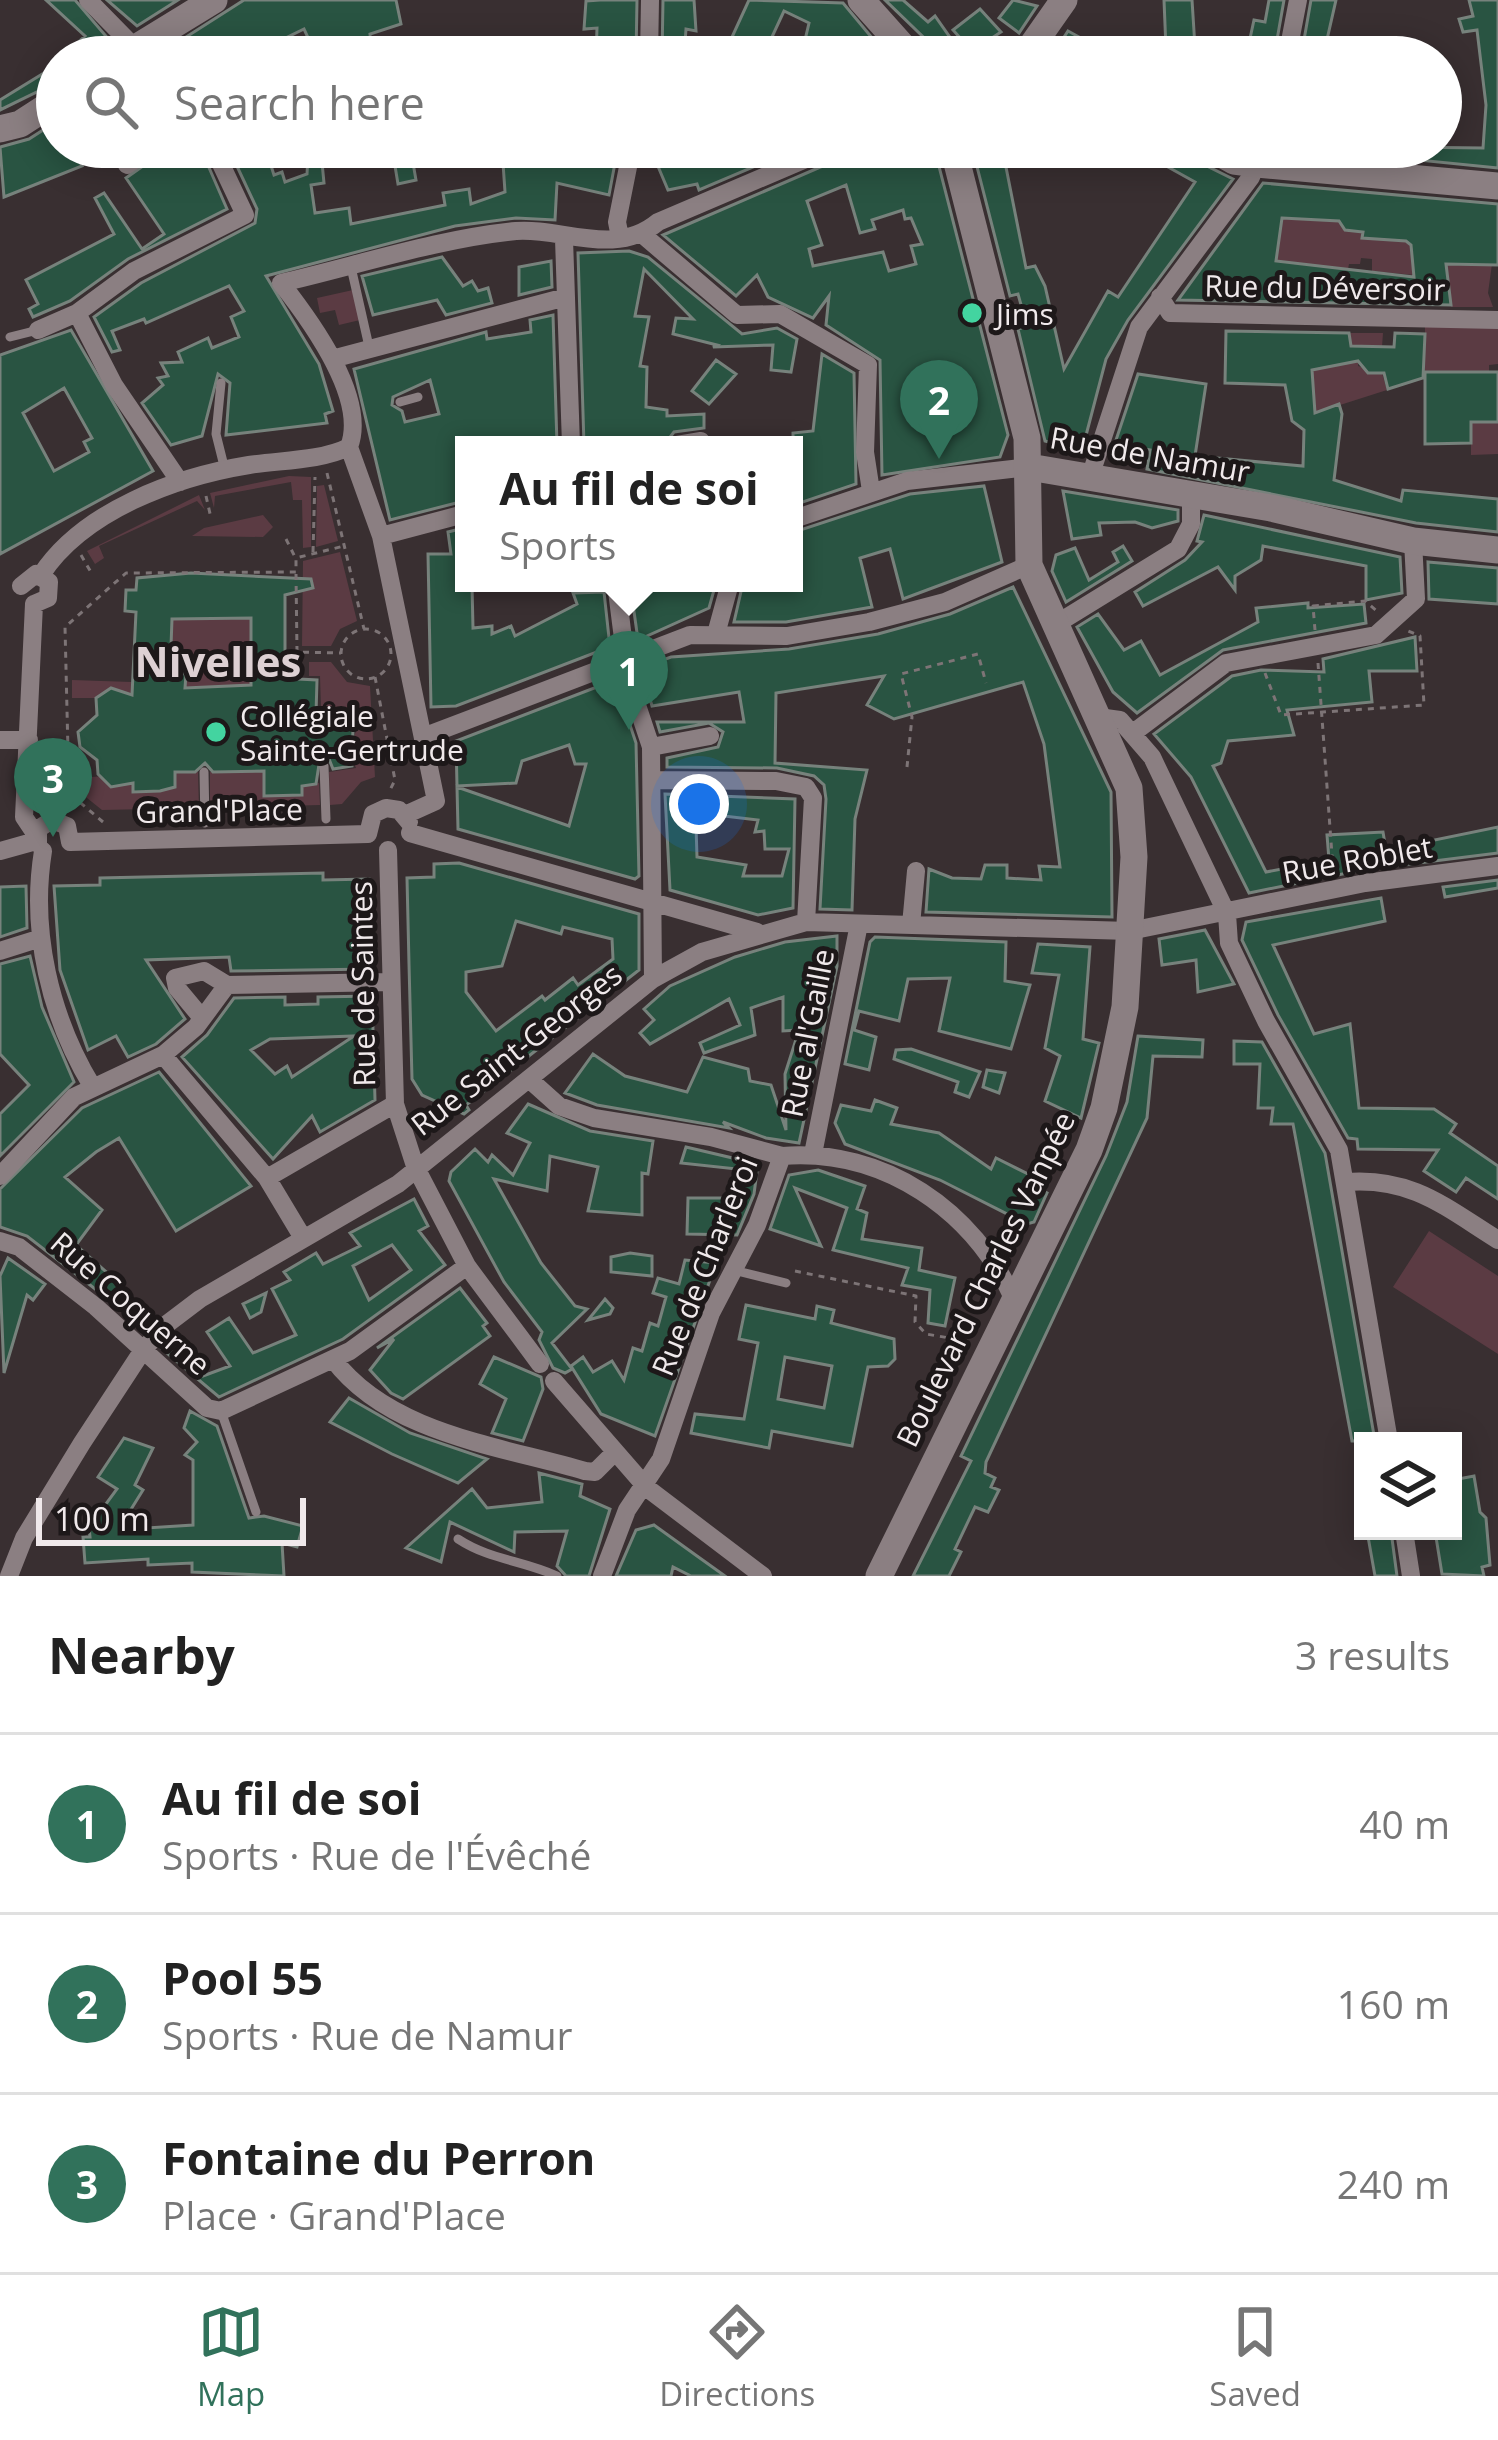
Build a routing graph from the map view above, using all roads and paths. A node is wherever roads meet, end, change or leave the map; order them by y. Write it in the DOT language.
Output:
graph roads {
  1 [pos="88,0"];
  2 [pos="214,0"];
  3 [pos="650,0"];
  4 [pos="861,0"];
  5 [pos="1064,0"];
  6 [pos="1298,0"];
  7 [pos="118,36"];
  8 [pos="160,36"];
  9 [pos="649,36"];
  10 [pos="895,36"];
  11 [pos="1044,36"];
  12 [pos="1291,36"];
  13 [pos="36,114"];
  14 [pos="0,129"];
  15 [pos="223,168"];
  16 [pos="628,168"];
  17 [pos="785,168"];
  18 [pos="957,168"];
  19 [pos="1252,168"];
  20 [pos="1356,168"];
  21 [pos="1498,186"];
  22 [pos="643,235"];
  23 [pos="620,237"];
  24 [pos="564,239"];
  25 [pos="352,266"];
  26 [pos="566,297"];
  27 [pos="1160,297"];
  28 [pos="77,313"];
  29 [pos="1498,320"];
  30 [pos="38,330"];
  31 [pos="10,337"];
  32 [pos="370,351"];
  33 [pos="332,359"];
  34 [pos="221,383"];
  35 [pos="418,398"];
  36 [pos="400,402"];
  37 [pos="571,436"];
  38 [pos="349,447"];
  39 [pos="1029,467"];
  40 [pos="1090,477"];
  41 [pos="221,478"];
  42 [pos="187,488"];
  43 [pos="205,491"];
  44 [pos="871,491"];
  45 [pos="1191,498"];
  46 [pos="455,516"];
  47 [pos="803,516"];
  48 [pos="211,518"];
  49 [pos="381,536"];
  50 [pos="286,539"];
  51 [pos="1413,541"];
  52 [pos="344,546"];
  53 [pos="1498,550"];
  54 [pos="314,554"];
  55 [pos="80,555"];
  56 [pos="296,558"];
  57 [pos="1029,565"];
  58 [pos="296,572"];
  59 [pos="92,574"];
  60 [pos="41,575"];
  61 [pos="0,580"];
  62 [pos="21,586"];
  63 [pos="617,592"];
  64 [pos="728,592"];
  65 [pos="1365,601"];
  66 [pos="34,604"];
  67 [pos="1053,626"];
  68 [pos="364,629"];
  69 [pos="716,634"];
  70 [pos="1316,643"];
  71 [pos="1420,646"];
  72 [pos="341,653"];
  73 [pos="625,658"];
  74 [pos="1318,666"];
  75 [pos="375,677"];
  76 [pos="1267,682"];
  77 [pos="986,683"];
  78 [pos="1323,712"];
  79 [pos="1098,717"];
  80 [pos="1133,734"];
  81 [pos="710,736"];
  82 [pos="423,737"];
  83 [pos="0,740"];
  84 [pos="29,740"];
  85 [pos="650,747"];
  86 [pos="324,766"];
  87 [pos="907,767"];
  88 [pos="204,772"];
  89 [pos="30,774"];
  90 [pos="653,780"];
  91 [pos="379,810"];
  92 [pos="326,819"];
  93 [pos="57,820"];
  94 [pos="122,822"];
  95 [pos="205,823"];
  96 [pos="407,824"];
  97 [pos="368,834"];
  98 [pos="38,842"];
  99 [pos="70,842"];
  100 [pos="388,850"];
  101 [pos="0,851"];
  102 [pos="1498,866"];
  103 [pos="916,871"];
  104 [pos="1335,890"];
  105 [pos="652,902"];
  106 [pos="1227,914"];
  107 [pos="806,922"];
  108 [pos="859,924"];
  109 [pos="911,925"];
  110 [pos="1130,931"];
  111 [pos="757,932"];
  112 [pos="41,938"];
  113 [pos="0,951"];
  114 [pos="653,979"];
  115 [pos="392,982"];
  116 [pos="227,985"];
  117 [pos="202,1018"];
  118 [pos="163,1055"];
  119 [pos="530,1080"];
  120 [pos="92,1086"];
  121 [pos="394,1104"];
  122 [pos="813,1154"];
  123 [pos="782,1156"];
  124 [pos="416,1166"];
  125 [pos="0,1176"];
  126 [pos="267,1178"];
  127 [pos="1346,1183"];
  128 [pos="303,1238"];
  129 [pos="1498,1240"];
  130 [pos="0,1241"];
  131 [pos="467,1266"];
  132 [pos="730,1269"];
  133 [pos="786,1283"];
  134 [pos="1015,1301"];
  135 [pos="967,1341"];
  136 [pos="143,1350"];
  137 [pos="333,1359"];
  138 [pos="540,1364"];
  139 [pos="554,1382"];
  140 [pos="221,1412"];
  141 [pos="1388,1432"];
  142 [pos="614,1453"];
  143 [pos="646,1488"];
  144 [pos="256,1512"];
  145 [pos="458,1539"];
  146 [pos="1406,1540"];
  147 [pos="9,1576"];
  148 [pos="557,1576"];
  149 [pos="602,1576"];
  150 [pos="763,1576"];
  151 [pos="879,1576"];
  152 [pos="1412,1576"];
  1 -- 7 [label="street"];
  2 -- 8 [label="main road"];
  3 -- 9 [label="street"];
  4 -- 10 [label="main road"];
  5 -- 11 [label="main road"];
  6 -- 12 [label="street"];
  13 -- 14 [label="main road"];
  15 -- 28 [label="street"];
  16 -- 23 [label="street"];
  17 -- 22 [label="street"];
  18 -- 39 [label="main road"];
  19 -- 27 [label="street"];
  20 -- 21 [label="main road"];
  22 -- 23 [label="street"];
  22 -- 44 [label="street"];
  23 -- 24 [label="street"];
  24 -- 25 [label="street"];
  24 -- 26 [label="street"];
  25 -- 32 [label="lane"];
  25 -- 33 [label="street"];
  26 -- 32 [label="street"];
  26 -- 37 [label="street"];
  27 -- 29 [label="street, Rue du Déversoir"];
  27 -- 40 [label="street"];
  28 -- 30 [label="street"];
  28 -- 42 [label="street"];
  30 -- 31 [label="lane"];
  32 -- 33 [label="street"];
  33 -- 38 [label="street"];
  34 -- 41 [label="lane"];
  35 -- 36 [label="lane"];
  38 -- 41 [label="street"];
  38 -- 49 [label="street"];
  39 -- 40 [label="main road, Rue de Namur"];
  39 -- 44 [label="street, Rue de Namur"];
  39 -- 57 [label="main road"];
  40 -- 45 [label="main road, Rue de Namur"];
  41 -- 42 [label="street"];
  41 -- 43 [label="path"];
  42 -- 43 [label="path"];
  42 -- 60 [label="street"];
  43 -- 48 [label="path"];
  44 -- 47 [label="street, Rue de Namur"];
  45 -- 51 [label="main road, Rue de Namur"];
  45 -- 67 [label="street"];
  46 -- 49 [label="street"];
  49 -- 82 [label="street"];
  50 -- 56 [label="path"];
  51 -- 53 [label="main road, Rue de Namur"];
  51 -- 80 [label="street"];
  52 -- 54 [label="path"];
  52 -- 54 [label="path"];
  52 -- 68 [label="path"];
  54 -- 56 [label="path"];
  55 -- 59 [label="path"];
  56 -- 58 [label="path"];
  57 -- 67 [label="main road, Boulevard Charles Vanpée"];
  57 -- 69 [label="street"];
  58 -- 72 [label="path"];
  58 -- 94 [label="path"];
  60 -- 62 [label="street"];
  60 -- 66 [label="street"];
  61 -- 62 [label="street"];
  62 -- 66 [label="street"];
  63 -- 73 [label="street"];
  64 -- 69 [label="street"];
  65 -- 70 [label="path"];
  66 -- 84 [label="street"];
  67 -- 79 [label="main road, Boulevard Charles Vanpée"];
  68 -- 72 [label="path"];
  68 -- 75 [label="path"];
  69 -- 73 [label="street"];
  71 -- 78 [label="path"];
  72 -- 75 [label="path"];
  73 -- 82 [label="street"];
  73 -- 85 [label="street"];
  74 -- 78 [label="path"];
  75 -- 91 [label="path"];
  76 -- 78 [label="path"];
  77 -- 87 [label="path"];
  78 -- 104 [label="path"];
  79 -- 80 [label="street"];
  79 -- 110 [label="main road, Boulevard Charles Vanpée"];
  80 -- 106 [label="street"];
  81 -- 85 [label="street"];
  82 -- 96 [label="street"];
  83 -- 84 [label="street"];
  84 -- 89 [label="street"];
  85 -- 90 [label="street"];
  86 -- 92 [label="lane"];
  88 -- 95 [label="lane"];
  89 -- 93 [label="street"];
  89 -- 98 [label="street"];
  90 -- 105 [label="street"];
  90 -- 107 [label="street"];
  91 -- 96 [label="street"];
  91 -- 97 [label="street"];
  93 -- 98 [label="street"];
  93 -- 99 [label="street"];
  96 -- 100 [label="street"];
  96 -- 105 [label="street"];
  97 -- 99 [label="street, Grand'Place"];
  97 -- 100 [label="street"];
  98 -- 99 [label="street"];
  98 -- 101 [label="street"];
  98 -- 112 [label="street"];
  100 -- 115 [label="street, Rue de Saintes"];
  102 -- 104 [label="street, Rue Roblet"];
  103 -- 109 [label="street"];
  104 -- 106 [label="street, Rue Roblet"];
  105 -- 111 [label="street, Rue Saint-Georges"];
  105 -- 114 [label="street, Rue Saint-Georges"];
  106 -- 110 [label="street, Rue Roblet"];
  106 -- 127 [label="street"];
  107 -- 108 [label="street, Rue Saint-Georges"];
  107 -- 111 [label="street, Rue Saint-Georges"];
  108 -- 109 [label="street, Rue Saint-Georges"];
  108 -- 122 [label="street, Rue al'Gaille"];
  109 -- 110 [label="street, Rue Saint-Georges"];
  110 -- 134 [label="main road, Boulevard Charles Vanpée"];
  111 -- 114 [label="street, Rue Saint-Georges"];
  112 -- 113 [label="street"];
  112 -- 120 [label="street"];
  114 -- 119 [label="street, Rue Saint-Georges"];
  115 -- 116 [label="street"];
  115 -- 121 [label="street, Rue de Saintes"];
  116 -- 117 [label="street"];
  116 -- 117 [label="street"];
  117 -- 118 [label="street"];
  118 -- 120 [label="street"];
  118 -- 126 [label="street"];
  119 -- 123 [label="street, Rue de Charleroi"];
  119 -- 124 [label="street, Rue Saint-Georges"];
  120 -- 125 [label="street"];
  121 -- 124 [label="street, Rue de Saintes"];
  121 -- 126 [label="street"];
  122 -- 123 [label="street"];
  122 -- 134 [label="street"];
  123 -- 132 [label="street, Rue de Charleroi"];
  124 -- 128 [label="street, Rue Saint-Georges"];
  124 -- 131 [label="street, Rue de Saintes"];
  126 -- 128 [label="street"];
  127 -- 129 [label="street"];
  127 -- 141 [label="street"];
  128 -- 136 [label="street, Rue Saint-Georges"];
  130 -- 136 [label="street, Rue Coquerne"];
  131 -- 137 [label="street"];
  131 -- 138 [label="street, Rue de Saintes"];
  132 -- 133 [label="lane"];
  132 -- 143 [label="street, Rue de Charleroi"];
  133 -- 135 [label="path"];
  134 -- 151 [label="main road, Boulevard Charles Vanpée"];
  136 -- 140 [label="street, Rue Coquerne"];
  136 -- 147 [label="street, Rue Saint-Georges"];
  137 -- 140 [label="street"];
  137 -- 142 [label="street"];
  139 -- 142 [label="street"];
  140 -- 144 [label="lane"];
  142 -- 143 [label="street"];
  143 -- 149 [label="street, Rue de Charleroi"];
  143 -- 150 [label="street"];
  145 -- 148 [label="lane"];
  146 -- 152 [label="street"];
}
